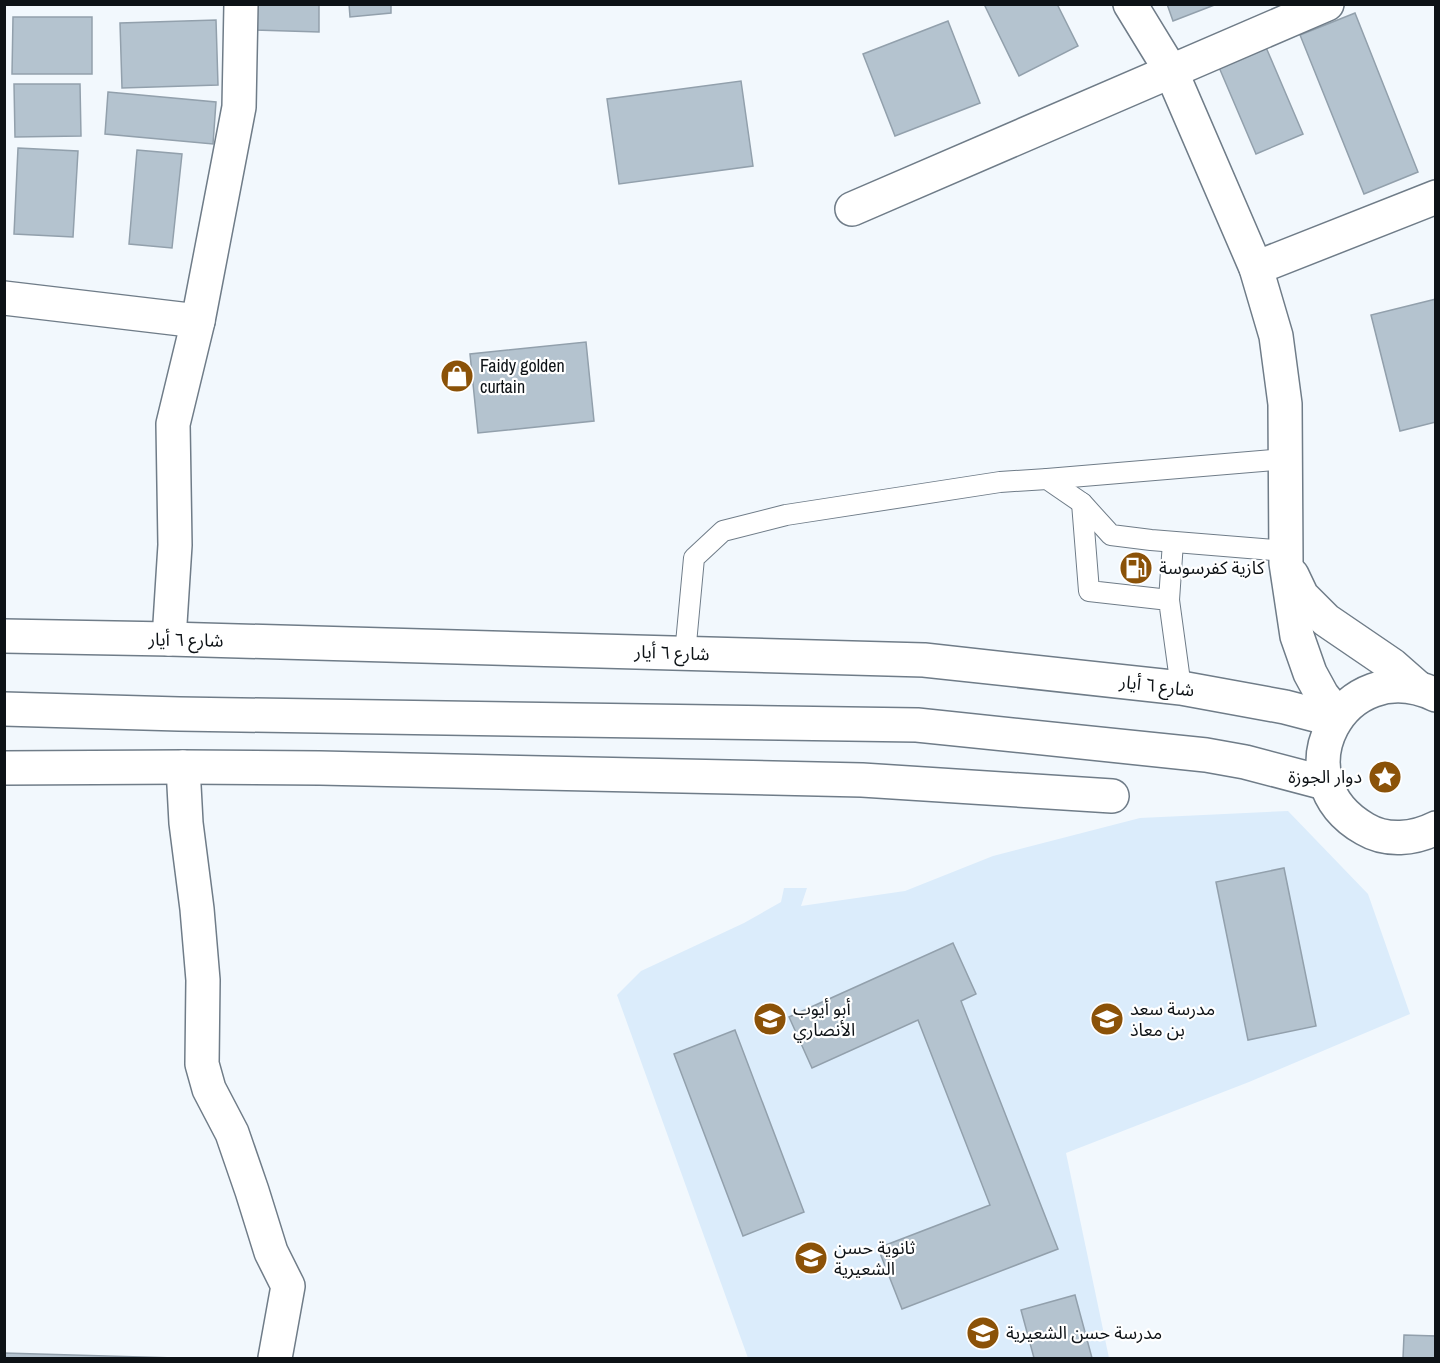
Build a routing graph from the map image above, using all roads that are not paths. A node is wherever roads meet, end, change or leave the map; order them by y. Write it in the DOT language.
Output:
graph roads {
  1 [pos="241,4"];
  2 [pos="1130,4"];
  3 [pos="1327,4"];
  4 [pos="1171,71"];
  5 [pos="1436,197"];
  6 [pos="852,209"];
  7 [pos="1256,268"];
  8 [pos="4,298"];
  9 [pos="198,321"];
  10 [pos="1285,459"];
  11 [pos="1047,479"];
  12 [pos="1082,503"];
  13 [pos="1173,542"];
  14 [pos="1286,557"];
  15 [pos="1169,600"];
  16 [pos="4,636"];
  17 [pos="169,639"];
  18 [pos="685,654"];
  19 [pos="1181,688"];
  20 [pos="1426,691"];
  21 [pos="4,709"];
  22 [pos="1337,717"];
  23 [pos="183,767"];
  24 [pos="4,768"];
  25 [pos="1325,783"];
  26 [pos="1112,795"];
  27 [pos="1435,830"];
  28 [pos="275,1359"];
  1 -- 9 [label="street"];
  2 -- 4 [label="street"];
  3 -- 4 [label="street"];
  4 -- 6 [label="street"];
  4 -- 7 [label="street"];
  5 -- 7 [label="street"];
  7 -- 10 [label="street"];
  8 -- 9 [label="street"];
  9 -- 17 [label="street"];
  10 -- 11 [label="lane"];
  10 -- 14 [label="street"];
  11 -- 12 [label="lane"];
  11 -- 18 [label="lane"];
  12 -- 13 [label="lane"];
  12 -- 15 [label="lane"];
  13 -- 14 [label="lane"];
  13 -- 15 [label="lane"];
  14 -- 20 [label="street"];
  14 -- 22 [label="street"];
  15 -- 19 [label="lane"];
  16 -- 17 [label="street, شارع ٦ أيار"];
  17 -- 18 [label="street, شارع ٦ أيار"];
  18 -- 19 [label="street, شارع ٦ أيار"];
  19 -- 22 [label="street, شارع ٦ أيار"];
  20 -- 22 [label="street"];
  21 -- 25 [label="street"];
  22 -- 25 [label="street"];
  23 -- 24 [label="street"];
  23 -- 26 [label="street"];
  23 -- 28 [label="street"];
  25 -- 27 [label="street"];
}
